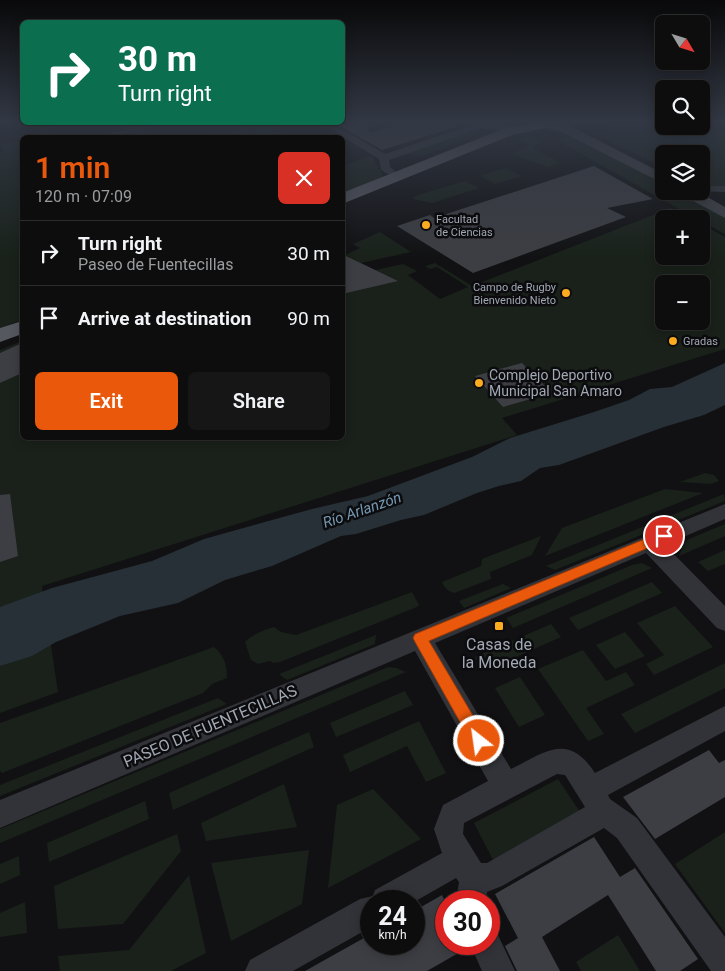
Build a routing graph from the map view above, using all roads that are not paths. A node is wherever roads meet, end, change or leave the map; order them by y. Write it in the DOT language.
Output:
graph roads {
  1 [pos="385,168"];
  2 [pos="418,168"];
  3 [pos="642,168"];
  4 [pos="655,175"];
  5 [pos="397,177"];
  6 [pos="725,189"];
  7 [pos="710,190"];
  8 [pos="725,193"];
  9 [pos="710,195"];
  10 [pos="345,198"];
  11 [pos="702,200"];
  12 [pos="725,203"];
  13 [pos="725,212"];
  14 [pos="20,328"];
  15 [pos="0,336"];
  16 [pos="725,511"];
  17 [pos="649,542"];
  18 [pos="725,621"];
  19 [pos="420,638"];
  20 [pos="725,718"];
  21 [pos="506,786"];
  22 [pos="595,799"];
  23 [pos="0,814"];
  24 [pos="469,879"];
  25 [pos="425,891"];
  26 [pos="360,916"];
  27 [pos="491,955"];
  28 [pos="725,964"];
  29 [pos="261,971"];
  30 [pos="499,971"];
  1 -- 5 [label="street"];
  2 -- 5 [label="highway"];
  3 -- 4 [label="main road"];
  5 -- 10 [label="highway"];
  6 -- 7 [label="street"];
  8 -- 12 [label="street"];
  9 -- 12 [label="main road"];
  11 -- 13 [label="main road"];
  14 -- 15 [label="highway"];
  16 -- 17 [label="street, PASEO DE FUENTECILLAS"];
  17 -- 18 [label="street"];
  17 -- 19 [label="street, PASEO DE FUENTECILLAS"];
  19 -- 21 [label="street"];
  19 -- 23 [label="street, PASEO DE FUENTECILLAS"];
  20 -- 22 [label="street"];
  21 -- 22 [label="street"];
  21 -- 24 [label="street"];
  22 -- 24 [label="street"];
  22 -- 28 [label="street"];
  24 -- 25 [label="street"];
  26 -- 29 [label="street"];
  27 -- 30 [label="street"];
}
